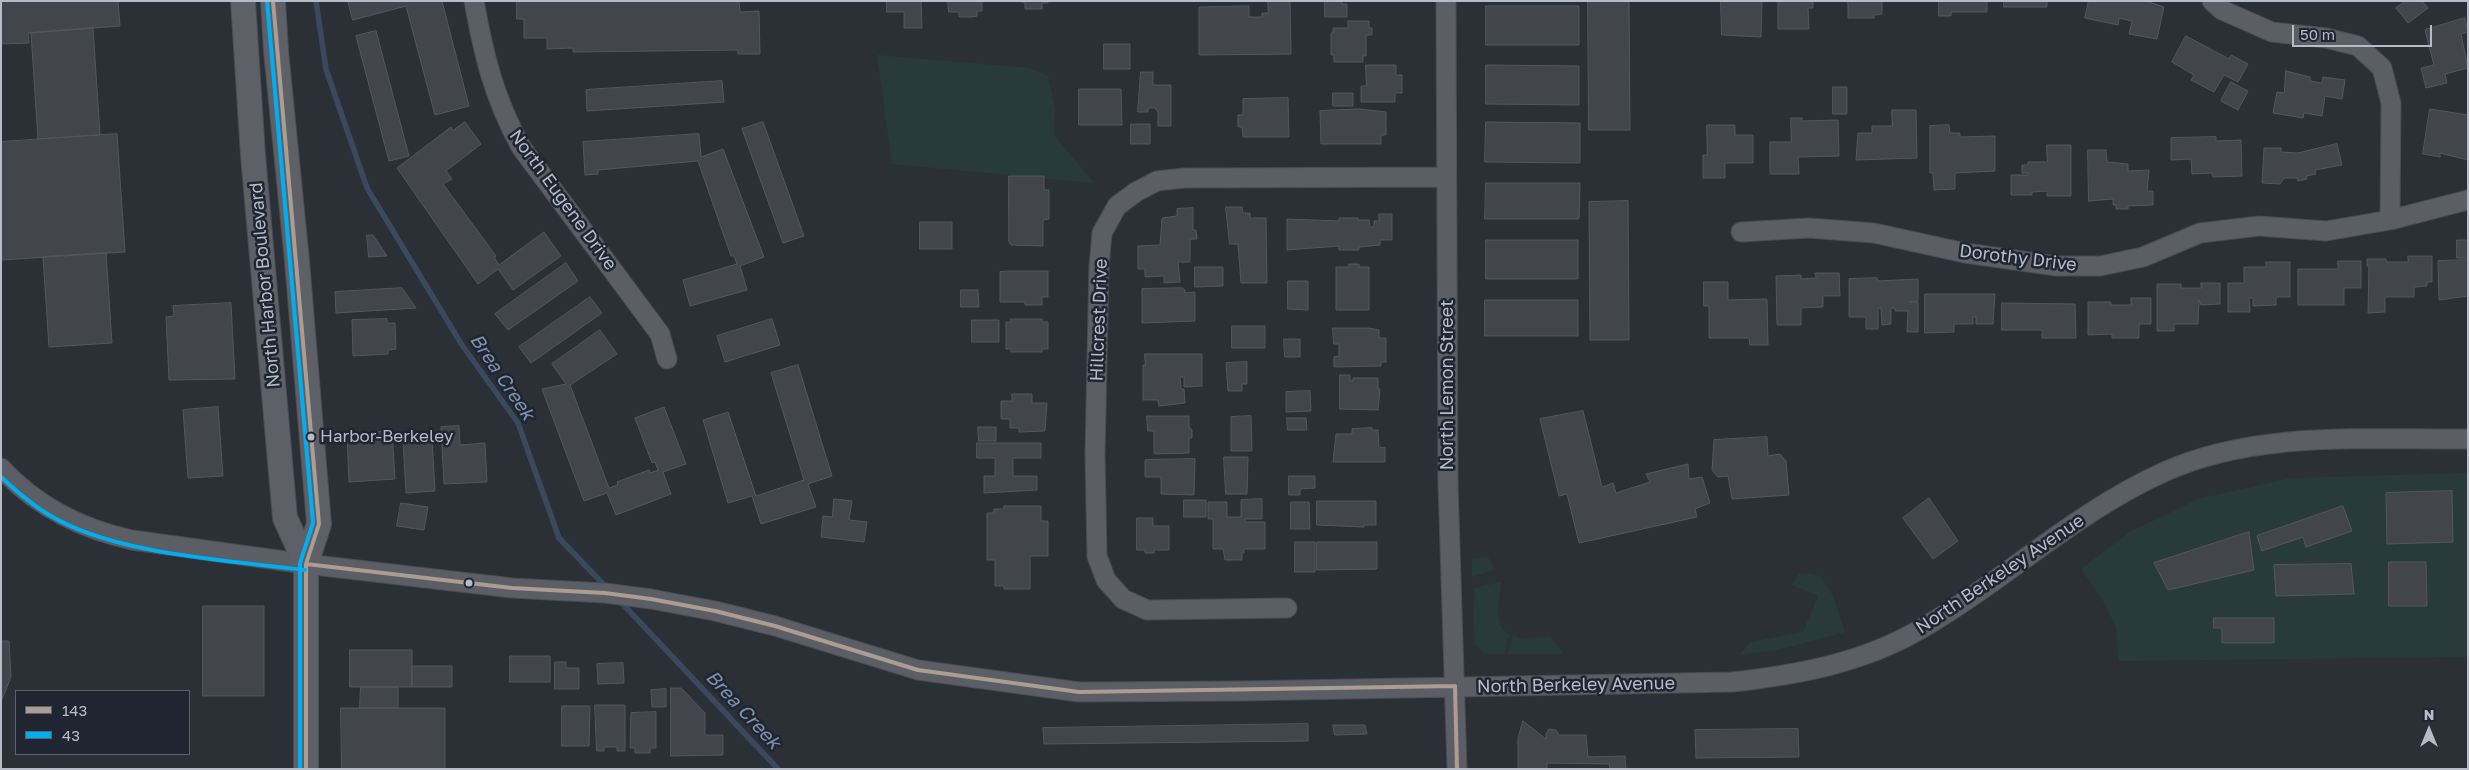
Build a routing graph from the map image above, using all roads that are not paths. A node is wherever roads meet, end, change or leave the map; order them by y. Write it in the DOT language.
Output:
graph roads {
  1 [pos="243,1"];
  2 [pos="273,1"];
  3 [pos="474,1"];
  4 [pos="1446,1"];
  5 [pos="2212,1"];
  6 [pos="1445,177"];
  7 [pos="2468,200"];
  8 [pos="2390,220"];
  9 [pos="1741,232"];
  10 [pos="667,359"];
  11 [pos="2468,439"];
  12 [pos="1,468"];
  13 [pos="306,564"];
  14 [pos="1287,608"];
  15 [pos="1455,686"];
  16 [pos="306,769"];
  17 [pos="1457,769"];
  1 -- 13 [label="main road, North Harbor Boulevard"];
  2 -- 13 [label="main road, North Harbor Boulevard"];
  3 -- 10 [label="street, North Eugene Drive"];
  4 -- 6 [label="street, North Lemon Street"];
  5 -- 8 [label="street"];
  6 -- 14 [label="street, Hillcrest Drive"];
  6 -- 15 [label="street, North Lemon Street"];
  7 -- 8 [label="street, Dorothy Drive"];
  8 -- 9 [label="street, Dorothy Drive"];
  11 -- 15 [label="street, North Berkeley Avenue"];
  12 -- 13 [label="street, North Berkeley Avenue"];
  13 -- 15 [label="street, North Berkeley Avenue"];
  13 -- 16 [label="main road, North Harbor Boulevard"];
  15 -- 17 [label="street, North Lemon Street"];
}
